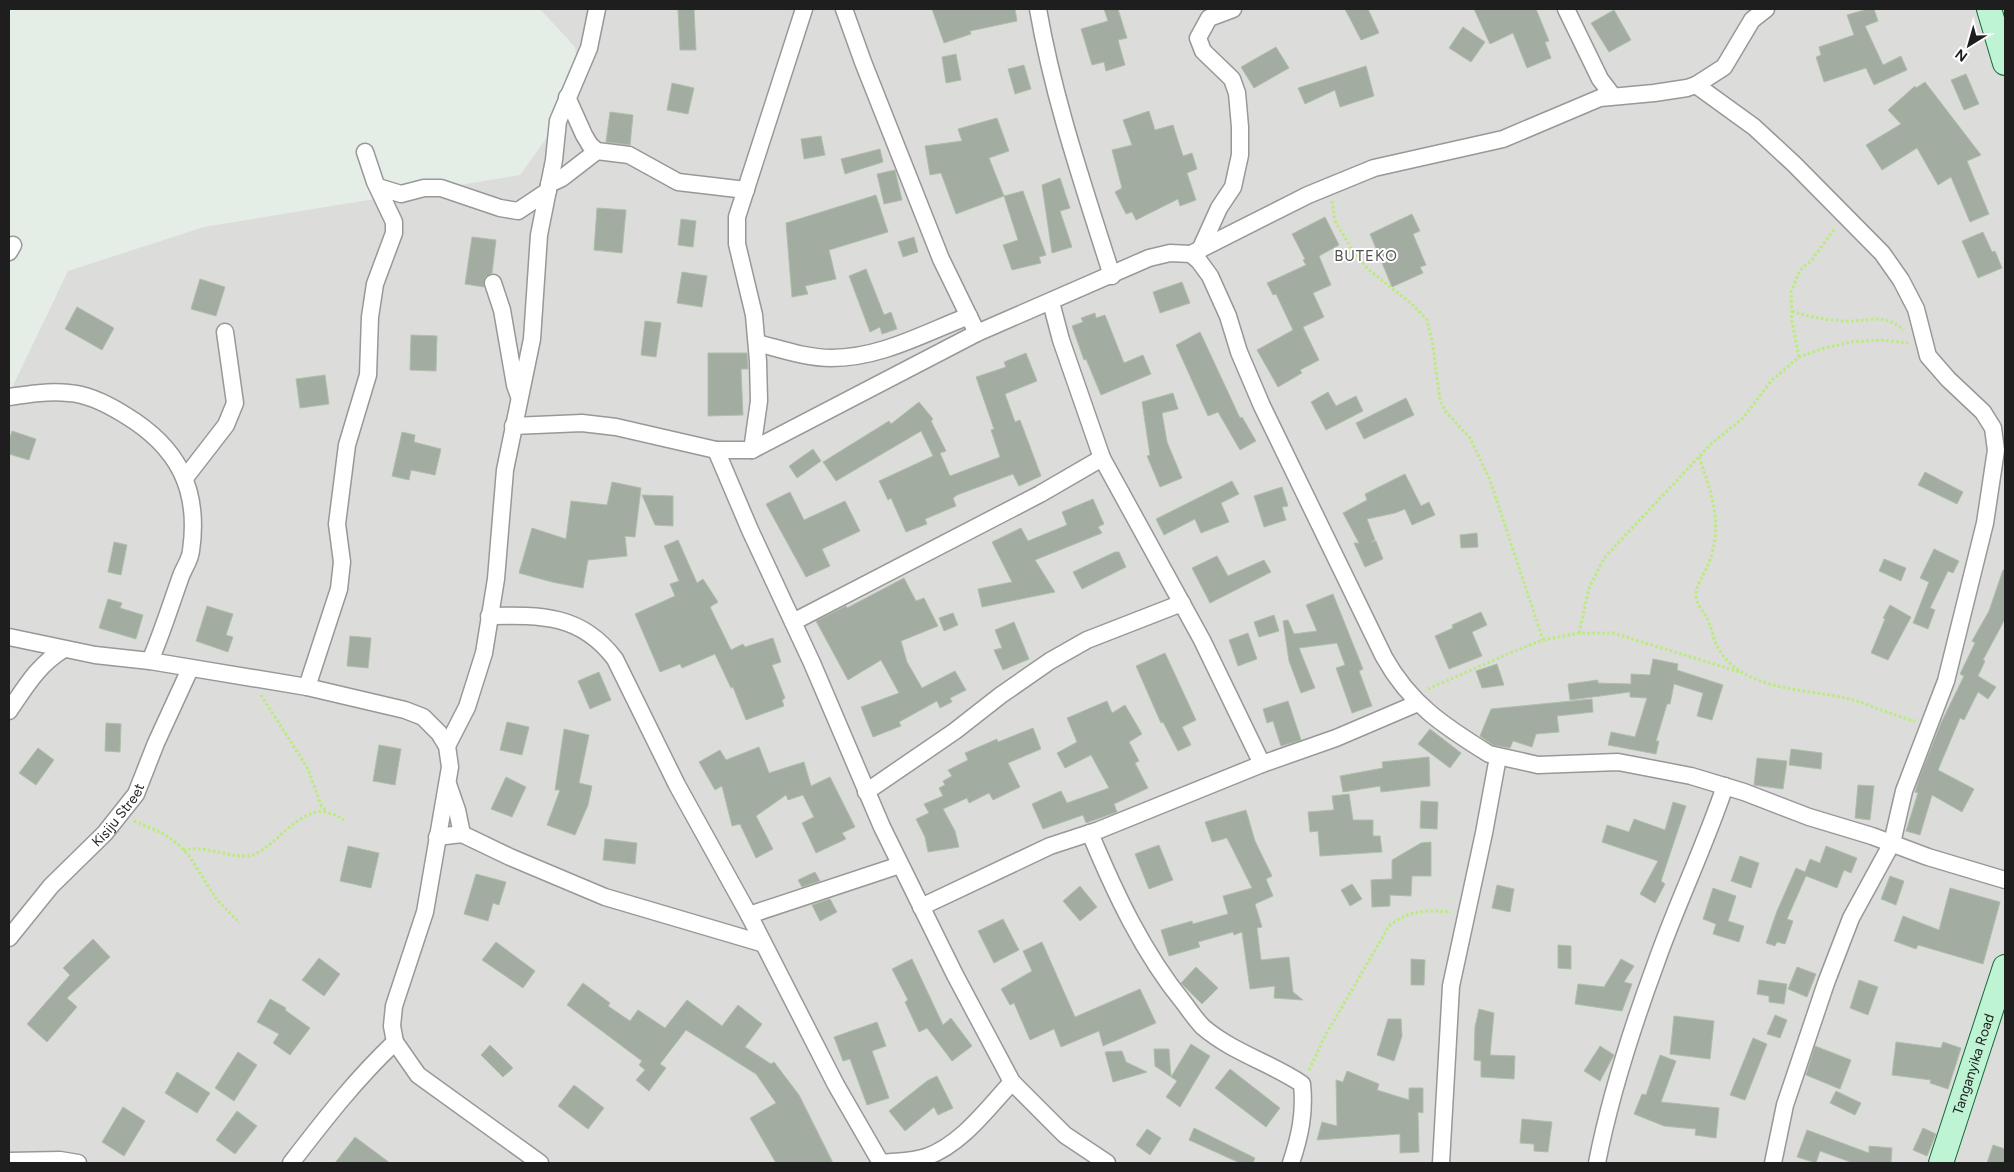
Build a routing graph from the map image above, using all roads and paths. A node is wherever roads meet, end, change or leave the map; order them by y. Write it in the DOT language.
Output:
graph roads {
  1 [pos="597,9"];
  2 [pos="804,9"];
  3 [pos="844,9"];
  4 [pos="1038,9"];
  5 [pos="1233,9"];
  6 [pos="1566,9"];
  7 [pos="1766,9"];
  8 [pos="1989,9"];
  9 [pos="1750,15"];
  10 [pos="2005,64"];
  11 [pos="1696,85"];
  12 [pos="1613,96"];
  13 [pos="567,97"];
  14 [pos="597,151"];
  15 [pos="365,152"];
  16 [pos="1330,186"];
  17 [pos="378,187"];
  18 [pos="548,188"];
  19 [pos="746,190"];
  20 [pos="1845,214"];
  21 [pos="1196,252"];
  22 [pos="1112,276"];
  23 [pos="493,283"];
  24 [pos="1051,302"];
  25 [pos="1792,311"];
  26 [pos="969,316"];
  27 [pos="225,332"];
  28 [pos="977,333"];
  29 [pos="756,343"];
  30 [pos="1922,344"];
  31 [pos="1799,357"];
  32 [pos="519,396"];
  33 [pos="9,397"];
  34 [pos="513,426"];
  35 [pos="716,450"];
  36 [pos="752,450"];
  37 [pos="1699,457"];
  38 [pos="1102,458"];
  39 [pos="185,478"];
  40 [pos="1182,603"];
  41 [pos="489,616"];
  42 [pos="793,622"];
  43 [pos="1579,633"];
  44 [pos="9,638"];
  45 [pos="1543,640"];
  46 [pos="64,649"];
  47 [pos="150,661"];
  48 [pos="190,669"];
  49 [pos="1744,673"];
  50 [pos="250,678"];
  51 [pos="307,687"];
  52 [pos="1415,701"];
  53 [pos="9,711"];
  54 [pos="1930,724"];
  55 [pos="447,746"];
  56 [pos="1498,757"];
  57 [pos="1262,764"];
  58 [pos="448,784"];
  59 [pos="1725,786"];
  60 [pos="866,792"];
  61 [pos="328,812"];
  62 [pos="118,816"];
  63 [pos="346,821"];
  64 [pos="1090,833"];
  65 [pos="462,834"];
  66 [pos="437,837"];
  67 [pos="1892,843"];
  68 [pos="183,850"];
  69 [pos="900,865"];
  70 [pos="2005,880"];
  71 [pos="921,907"];
  72 [pos="1467,913"];
  73 [pos="749,915"];
  74 [pos="240,923"];
  75 [pos="9,938"];
  76 [pos="761,943"];
  77 [pos="2005,967"];
  78 [pos="395,1042"];
  79 [pos="1012,1082"];
  80 [pos="1302,1084"];
  81 [pos="9,1161"];
  82 [pos="78,1163"];
  83 [pos="292,1163"];
  84 [pos="540,1163"];
  85 [pos="881,1163"];
  86 [pos="1107,1163"];
  87 [pos="1292,1163"];
  88 [pos="1441,1163"];
  89 [pos="1597,1163"];
  90 [pos="1773,1163"];
  91 [pos="1942,1163"];
  1 -- 13 [label="street"];
  2 -- 19 [label="street"];
  3 -- 26 [label="street"];
  4 -- 22 [label="street"];
  5 -- 21 [label="street"];
  6 -- 12 [label="street"];
  7 -- 9 [label="street"];
  8 -- 10 [label="street"];
  9 -- 11 [label="street"];
  11 -- 12 [label="street"];
  11 -- 20 [label="street"];
  12 -- 16 [label="street"];
  13 -- 14 [label="street"];
  13 -- 18 [label="street"];
  14 -- 18 [label="street"];
  14 -- 19 [label="street"];
  15 -- 17 [label="street"];
  16 -- 21 [label="street"];
  16 -- 45 [label="path"];
  17 -- 18 [label="street"];
  17 -- 51 [label="street"];
  18 -- 32 [label="street"];
  19 -- 29 [label="street"];
  20 -- 25 [label="path"];
  20 -- 30 [label="street"];
  21 -- 22 [label="street"];
  21 -- 52 [label="street"];
  22 -- 24 [label="street"];
  23 -- 32 [label="street"];
  24 -- 28 [label="street"];
  24 -- 38 [label="street"];
  25 -- 30 [label="path"];
  25 -- 31 [label="path"];
  26 -- 28 [label="street"];
  26 -- 29 [label="street"];
  27 -- 39 [label="street"];
  28 -- 36 [label="street"];
  29 -- 36 [label="street"];
  30 -- 31 [label="path"];
  30 -- 54 [label="street"];
  31 -- 37 [label="path"];
  32 -- 34 [label="street"];
  33 -- 39 [label="street"];
  34 -- 35 [label="street"];
  34 -- 41 [label="street"];
  35 -- 36 [label="street"];
  35 -- 42 [label="street"];
  37 -- 43 [label="path"];
  37 -- 49 [label="path"];
  38 -- 40 [label="street"];
  38 -- 42 [label="street"];
  39 -- 47 [label="street"];
  40 -- 57 [label="street"];
  40 -- 60 [label="street"];
  41 -- 55 [label="street"];
  41 -- 73 [label="street"];
  42 -- 60 [label="street"];
  43 -- 45 [label="path"];
  43 -- 49 [label="path"];
  44 -- 46 [label="street"];
  45 -- 52 [label="path"];
  46 -- 47 [label="street"];
  46 -- 53 [label="street"];
  47 -- 48 [label="street"];
  48 -- 50 [label="street"];
  48 -- 62 [label="street, Kisiju Street"];
  49 -- 54 [label="path"];
  50 -- 51 [label="street"];
  50 -- 61 [label="path"];
  51 -- 55 [label="street"];
  52 -- 56 [label="street"];
  52 -- 57 [label="street"];
  54 -- 67 [label="street"];
  55 -- 58 [label="street"];
  56 -- 59 [label="street"];
  56 -- 72 [label="street"];
  57 -- 64 [label="street"];
  58 -- 65 [label="street"];
  58 -- 66 [label="street"];
  59 -- 67 [label="street"];
  59 -- 89 [label="street"];
  60 -- 69 [label="street"];
  61 -- 63 [label="path"];
  61 -- 68 [label="path"];
  62 -- 68 [label="path"];
  62 -- 75 [label="street, Kisiju Street"];
  64 -- 71 [label="street"];
  64 -- 80 [label="street"];
  65 -- 66 [label="street"];
  65 -- 76 [label="street"];
  66 -- 78 [label="street"];
  67 -- 70 [label="street"];
  67 -- 90 [label="street"];
  68 -- 74 [label="path"];
  69 -- 71 [label="street"];
  69 -- 73 [label="street"];
  71 -- 79 [label="street"];
  72 -- 80 [label="path"];
  72 -- 88 [label="street"];
  73 -- 76 [label="street"];
  76 -- 85 [label="street"];
  77 -- 91 [label="street, Tanganyika Road"];
  78 -- 83 [label="street"];
  78 -- 84 [label="street"];
  79 -- 85 [label="street"];
  79 -- 86 [label="street"];
  80 -- 87 [label="street"];
  81 -- 82 [label="street"];
}
